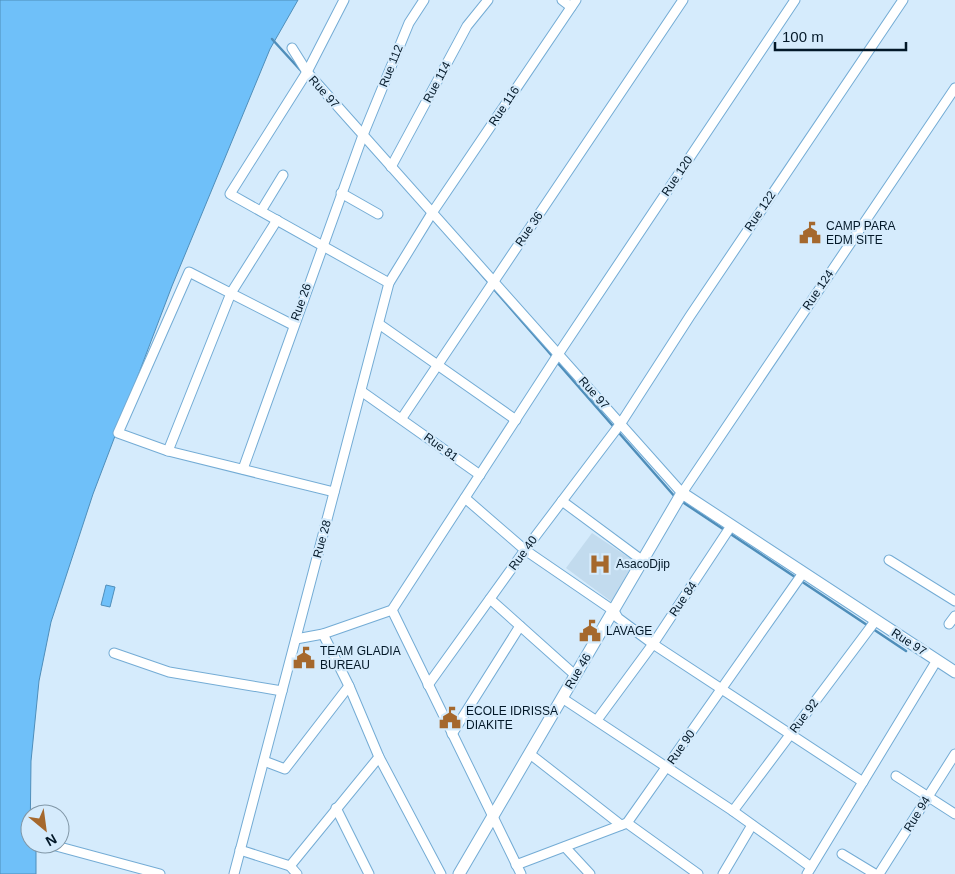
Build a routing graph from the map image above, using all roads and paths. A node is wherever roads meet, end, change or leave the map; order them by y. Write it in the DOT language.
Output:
graph roads {
  1 [pos="344,0"];
  2 [pos="424,0"];
  3 [pos="488,0"];
  4 [pos="562,0"];
  5 [pos="683,0"];
  6 [pos="795,0"];
  7 [pos="902,0"];
  8 [pos="574,3"];
  9 [pos="292,48"];
  10 [pos="307,72"];
  11 [pos="955,88"];
  12 [pos="362,135"];
  13 [pos="392,168"];
  14 [pos="283,175"];
  15 [pos="341,193"];
  16 [pos="261,211"];
  17 [pos="432,213"];
  18 [pos="378,214"];
  19 [pos="277,220"];
  20 [pos="322,245"];
  21 [pos="494,281"];
  22 [pos="389,283"];
  23 [pos="231,293"];
  24 [pos="378,324"];
  25 [pos="293,325"];
  26 [pos="558,353"];
  27 [pos="438,364"];
  28 [pos="361,391"];
  29 [pos="402,418"];
  30 [pos="516,420"];
  31 [pos="621,423"];
  32 [pos="168,451"];
  33 [pos="243,469"];
  34 [pos="480,475"];
  35 [pos="334,492"];
  36 [pos="682,493"];
  37 [pos="465,498"];
  38 [pos="562,501"];
  39 [pos="731,526"];
  40 [pos="525,550"];
  41 [pos="889,560"];
  42 [pos="643,561"];
  43 [pos="800,578"];
  44 [pos="490,599"];
  45 [pos="955,601"];
  46 [pos="392,610"];
  47 [pos="614,611"];
  48 [pos="955,616"];
  49 [pos="949,624"];
  50 [pos="520,626"];
  51 [pos="872,626"];
  52 [pos="323,634"];
  53 [pos="296,640"];
  54 [pos="653,644"];
  55 [pos="114,653"];
  56 [pos="937,660"];
  57 [pos="955,672"];
  58 [pos="576,676"];
  59 [pos="428,685"];
  60 [pos="349,686"];
  61 [pos="721,690"];
  62 [pos="282,691"];
  63 [pos="562,698"];
  64 [pos="598,720"];
  65 [pos="452,734"];
  66 [pos="790,734"];
  67 [pos="530,754"];
  68 [pos="955,754"];
  69 [pos="379,757"];
  70 [pos="264,761"];
  71 [pos="667,767"];
  72 [pos="896,776"];
  73 [pos="863,782"];
  74 [pos="927,796"];
  75 [pos="336,808"];
  76 [pos="733,811"];
  77 [pos="955,814"];
  78 [pos="493,818"];
  79 [pos="624,824"];
  80 [pos="752,825"];
  81 [pos="564,847"];
  82 [pos="70,850"];
  83 [pos="240,850"];
  84 [pos="842,854"];
  85 [pos="516,865"];
  86 [pos="290,866"];
  87 [pos="809,871"];
  88 [pos="160,874"];
  89 [pos="234,874"];
  90 [pos="297,874"];
  91 [pos="369,874"];
  92 [pos="441,874"];
  93 [pos="459,874"];
  94 [pos="521,874"];
  95 [pos="590,874"];
  96 [pos="698,874"];
  97 [pos="723,874"];
  98 [pos="875,874"];
  99 [pos="879,874"];
  1 -- 10 [label="street"];
  2 -- 12 [label="street, Rue 112"];
  3 -- 13 [label="street, Rue 114"];
  4 -- 8 [label="street"];
  5 -- 21 [label="street, Rue 36"];
  6 -- 26 [label="street, Rue 120"];
  7 -- 31 [label="street, Rue 122"];
  8 -- 17 [label="street, Rue 116"];
  9 -- 10 [label="street, Rue 97"];
  10 -- 12 [label="street, Rue 97"];
  10 -- 16 [label="street"];
  11 -- 36 [label="street, Rue 124"];
  12 -- 13 [label="street, Rue 97"];
  12 -- 15 [label="street, Rue 26"];
  13 -- 17 [label="street, Rue 97"];
  14 -- 16 [label="street"];
  15 -- 18 [label="street"];
  15 -- 20 [label="street, Rue 26"];
  16 -- 19 [label="street"];
  17 -- 21 [label="street, Rue 97"];
  17 -- 22 [label="street, Rue 28"];
  19 -- 20 [label="street"];
  19 -- 23 [label="street"];
  20 -- 22 [label="street"];
  20 -- 25 [label="street, Rue 26"];
  21 -- 26 [label="street, Rue 97"];
  21 -- 27 [label="street, Rue 36"];
  22 -- 24 [label="street, Rue 28"];
  23 -- 25 [label="street"];
  23 -- 32 [label="street"];
  23 -- 32 [label="street"];
  24 -- 27 [label="street"];
  24 -- 28 [label="street, Rue 28"];
  25 -- 33 [label="street, Rue 26"];
  26 -- 30 [label="street, Rue 120"];
  26 -- 31 [label="street, Rue 97"];
  27 -- 29 [label="street, Rue 36"];
  27 -- 30 [label="street"];
  28 -- 29 [label="street"];
  28 -- 35 [label="street, Rue 28"];
  29 -- 34 [label="street, Rue 81"];
  30 -- 34 [label="street, Rue 120"];
  31 -- 36 [label="street, Rue 97"];
  31 -- 38 [label="street, Rue 40"];
  32 -- 33 [label="street"];
  33 -- 35 [label="street"];
  34 -- 37 [label="street, Rue 120"];
  35 -- 53 [label="street, Rue 28"];
  36 -- 39 [label="street, Rue 97"];
  36 -- 42 [label="street, Rue 46"];
  37 -- 40 [label="street"];
  37 -- 46 [label="street, Rue 120"];
  38 -- 40 [label="street, Rue 40"];
  38 -- 42 [label="street"];
  39 -- 43 [label="street, Rue 97"];
  39 -- 54 [label="street, Rue 84"];
  40 -- 44 [label="street, Rue 40"];
  40 -- 47 [label="street"];
  41 -- 45 [label="street"];
  42 -- 47 [label="street, Rue 46"];
  43 -- 51 [label="street, Rue 97"];
  43 -- 61 [label="street, Rue 90"];
  44 -- 50 [label="street"];
  44 -- 59 [label="street, Rue 40"];
  46 -- 52 [label="street"];
  46 -- 59 [label="street"];
  47 -- 54 [label="street"];
  47 -- 58 [label="street, Rue 46"];
  48 -- 49 [label="street"];
  50 -- 58 [label="street"];
  50 -- 65 [label="street"];
  51 -- 56 [label="street, Rue 97"];
  51 -- 66 [label="street, Rue 92"];
  52 -- 53 [label="street"];
  52 -- 60 [label="street"];
  53 -- 62 [label="street, Rue 28"];
  54 -- 61 [label="street"];
  54 -- 64 [label="street, Rue 84"];
  55 -- 62 [label="street"];
  56 -- 57 [label="street, Rue 97"];
  56 -- 73 [label="street"];
  58 -- 63 [label="street, Rue 46"];
  59 -- 65 [label="street"];
  60 -- 69 [label="street"];
  60 -- 70 [label="street"];
  61 -- 66 [label="street"];
  61 -- 71 [label="street, Rue 90"];
  62 -- 70 [label="street, Rue 28"];
  63 -- 64 [label="street"];
  63 -- 67 [label="street, Rue 46"];
  64 -- 71 [label="street"];
  65 -- 78 [label="street"];
  66 -- 73 [label="street"];
  66 -- 76 [label="street, Rue 92"];
  67 -- 78 [label="street, Rue 46"];
  67 -- 79 [label="street"];
  68 -- 74 [label="street, Rue 94"];
  69 -- 75 [label="street"];
  69 -- 92 [label="street"];
  70 -- 83 [label="street, Rue 28"];
  71 -- 76 [label="street"];
  71 -- 79 [label="street, Rue 90"];
  72 -- 74 [label="street"];
  73 -- 87 [label="street"];
  74 -- 77 [label="street"];
  74 -- 99 [label="street, Rue 94"];
  75 -- 86 [label="street"];
  75 -- 91 [label="street"];
  76 -- 80 [label="street"];
  78 -- 85 [label="street"];
  78 -- 93 [label="street, Rue 46"];
  79 -- 81 [label="street"];
  79 -- 96 [label="street"];
  80 -- 87 [label="street"];
  80 -- 97 [label="street"];
  81 -- 85 [label="street"];
  81 -- 95 [label="street"];
  82 -- 88 [label="street"];
  83 -- 86 [label="street"];
  83 -- 89 [label="street, Rue 28"];
  84 -- 98 [label="street"];
  85 -- 94 [label="street"];
  86 -- 90 [label="street"];
}
